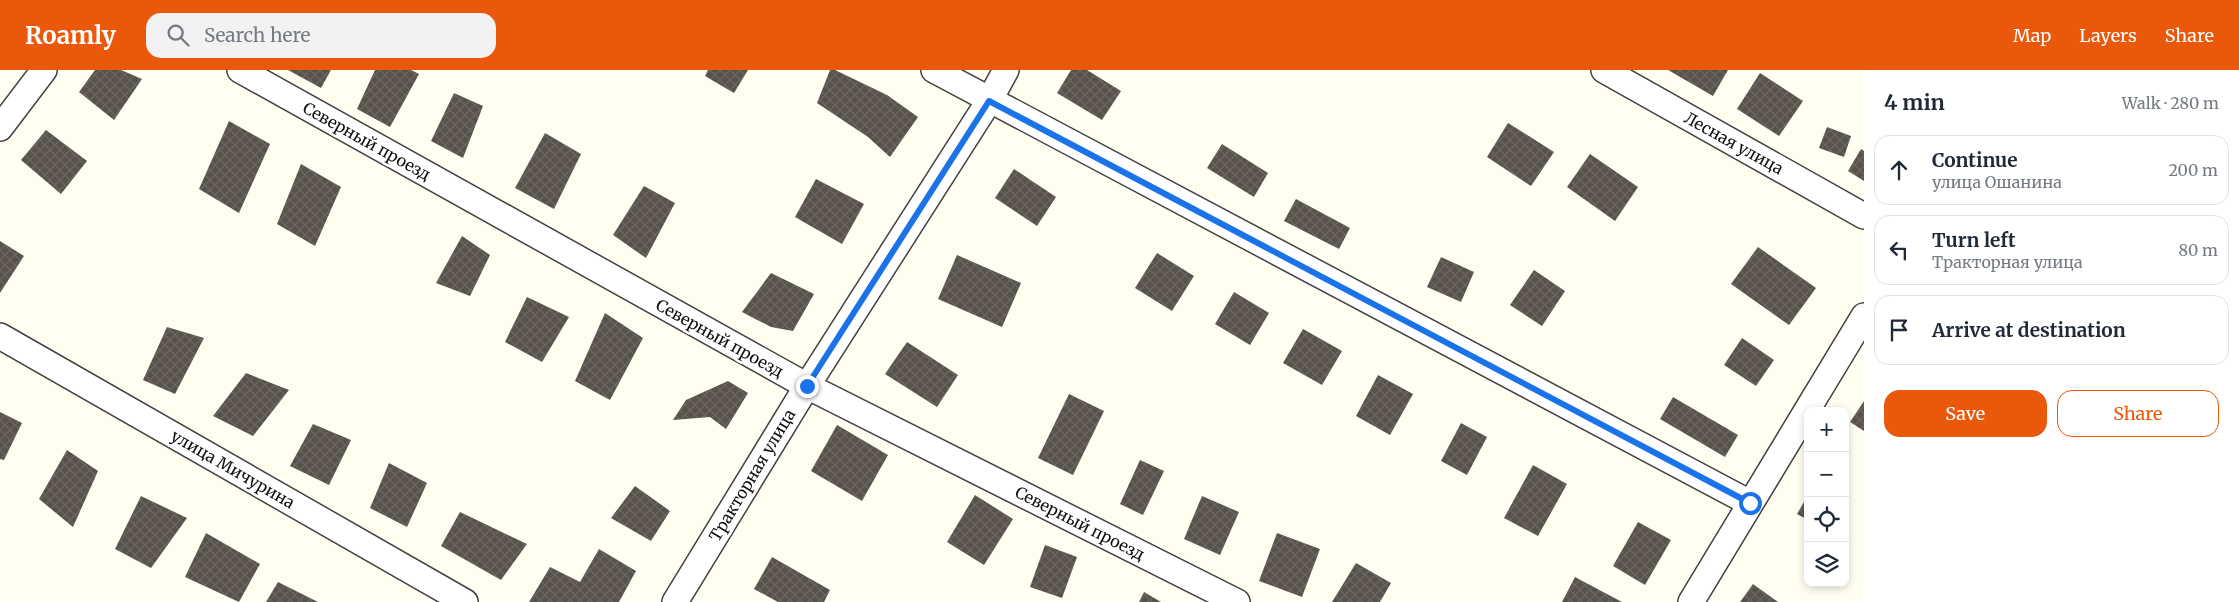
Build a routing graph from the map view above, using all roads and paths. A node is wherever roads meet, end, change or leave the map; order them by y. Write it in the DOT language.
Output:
graph roads {
  1 [pos="44,70"];
  2 [pos="240,70"];
  3 [pos="934,70"];
  4 [pos="1006,70"];
  5 [pos="1604,70"];
  6 [pos="989,101"];
  7 [pos="0,128"];
  8 [pos="1864,216"];
  9 [pos="1864,316"];
  10 [pos="0,336"];
  11 [pos="807,386"];
  12 [pos="1750,503"];
  13 [pos="465,602"];
  14 [pos="675,602"];
  15 [pos="1237,602"];
  16 [pos="1691,602"];
  1 -- 7 [label="street"];
  2 -- 11 [label="street, Северный проезд"];
  3 -- 6 [label="street"];
  4 -- 6 [label="street, Тракторная улица"];
  5 -- 8 [label="street, Лесная улица"];
  6 -- 11 [label="street, Тракторная улица"];
  6 -- 12 [label="street"];
  9 -- 12 [label="street"];
  10 -- 13 [label="street, улица Мичурина"];
  11 -- 14 [label="street, Тракторная улица"];
  11 -- 15 [label="street, Северный проезд"];
  12 -- 16 [label="street"];
}
